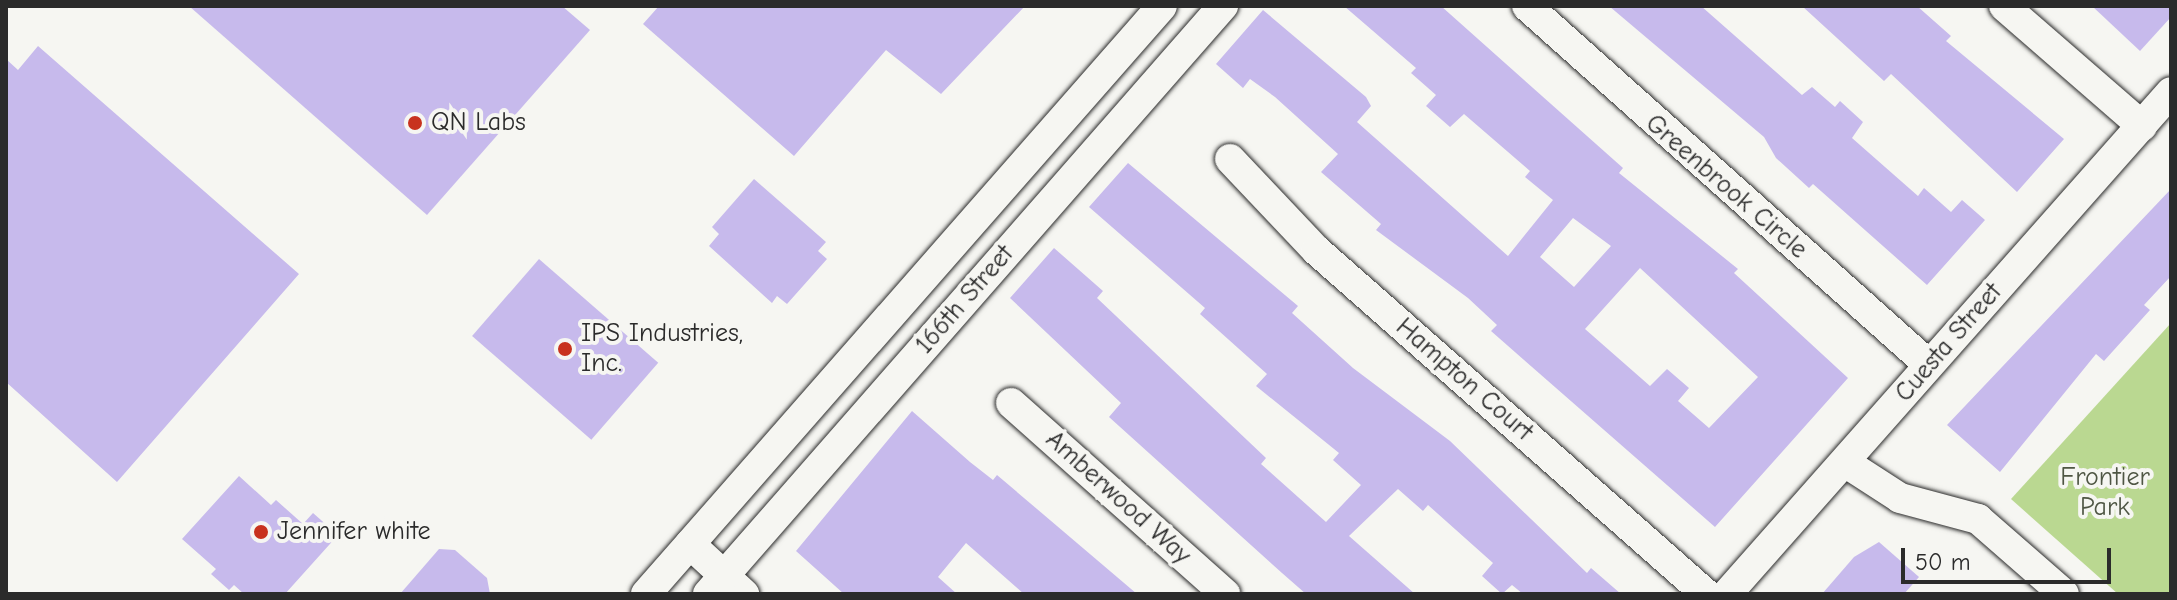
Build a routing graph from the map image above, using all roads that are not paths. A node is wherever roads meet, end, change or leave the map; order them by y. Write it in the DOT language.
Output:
graph roads {
  1 [pos="1162,6"];
  2 [pos="1223,6"];
  3 [pos="1527,6"];
  4 [pos="2004,6"];
  5 [pos="2171,92"];
  6 [pos="2142,126"];
  7 [pos="1230,159"];
  8 [pos="1928,364"];
  9 [pos="1011,403"];
  10 [pos="1846,463"];
  11 [pos="690,544"];
  12 [pos="725,588"];
  13 [pos="646,594"];
  14 [pos="1225,594"];
  15 [pos="1706,594"];
  16 [pos="1727,594"];
  17 [pos="2064,594"];
  1 -- 11 [label="street, 166th Street"];
  2 -- 12 [label="street, 166th Street"];
  3 -- 8 [label="street, Greenbrook Circle"];
  4 -- 6 [label="street"];
  5 -- 6 [label="street, Cuesta Street"];
  6 -- 8 [label="street, Cuesta Street"];
  7 -- 15 [label="street, Hampton Court"];
  8 -- 10 [label="street, Cuesta Street"];
  9 -- 14 [label="street, Amberwood Way"];
  10 -- 16 [label="street, Cuesta Street"];
  10 -- 17 [label="street"];
  11 -- 12 [label="street"];
  11 -- 13 [label="street, 166th Street"];
}
